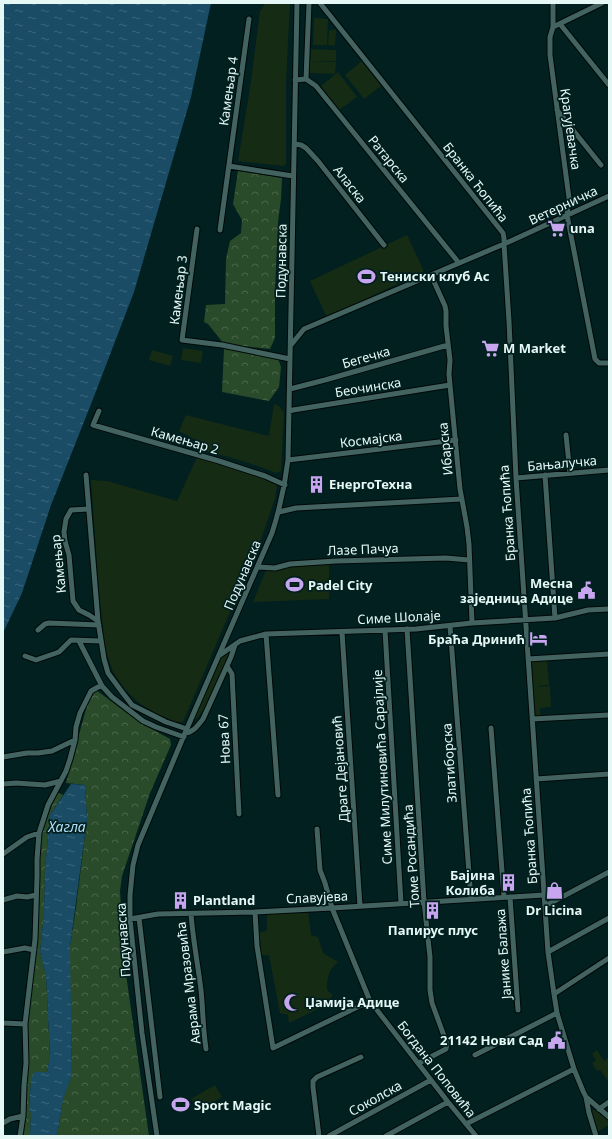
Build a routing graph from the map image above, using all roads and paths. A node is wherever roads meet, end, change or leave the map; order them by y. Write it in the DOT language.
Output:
graph roads {
  1 [pos="297,3"];
  2 [pos="309,3"];
  3 [pos="320,3"];
  4 [pos="553,3"];
  5 [pos="602,3"];
  6 [pos="591,6"];
  7 [pos="250,19"];
  8 [pos="560,24"];
  9 [pos="553,27"];
  10 [pos="306,79"];
  11 [pos="295,80"];
  12 [pos="609,85"];
  13 [pos="557,109"];
  14 [pos="295,144"];
  15 [pos="601,165"];
  16 [pos="229,166"];
  17 [pos="293,176"];
  18 [pos="609,196"];
  19 [pos="567,215"];
  20 [pos="197,229"];
  21 [pos="220,230"];
  22 [pos="504,244"];
  23 [pos="384,245"];
  24 [pos="459,263"];
  25 [pos="431,275"];
  26 [pos="448,345"];
  27 [pos="290,346"];
  28 [pos="290,359"];
  29 [pos="609,362"];
  30 [pos="450,385"];
  31 [pos="290,389"];
  32 [pos="99,411"];
  33 [pos="289,411"];
  34 [pos="566,435"];
  35 [pos="456,440"];
  36 [pos="288,460"];
  37 [pos="609,470"];
  38 [pos="570,473"];
  39 [pos="86,475"];
  40 [pos="544,475"];
  41 [pos="516,478"];
  42 [pos="285,485"];
  43 [pos="462,500"];
  44 [pos="89,509"];
  45 [pos="279,512"];
  46 [pos="469,560"];
  47 [pos="258,567"];
  48 [pos="609,608"];
  49 [pos="555,618"];
  50 [pos="525,620"];
  51 [pos="98,623"];
  52 [pos="472,623"];
  53 [pos="450,626"];
  54 [pos="408,629"];
  55 [pos="38,630"];
  56 [pos="385,630"];
  57 [pos="342,632"];
  58 [pos="266,634"];
  59 [pos="79,641"];
  60 [pos="101,641"];
  61 [pos="235,645"];
  62 [pos="609,654"];
  63 [pos="24,656"];
  64 [pos="219,656"];
  65 [pos="528,659"];
  66 [pos="227,666"];
  67 [pos="102,686"];
  68 [pos="609,715"];
  69 [pos="532,719"];
  70 [pos="491,728"];
  71 [pos="185,733"];
  72 [pos="75,740"];
  73 [pos="3,757"];
  74 [pos="609,774"];
  75 [pos="536,779"];
  76 [pos="61,781"];
  77 [pos="3,784"];
  78 [pos="278,796"];
  79 [pos="239,814"];
  80 [pos="317,829"];
  81 [pos="39,833"];
  82 [pos="3,854"];
  83 [pos="609,872"];
  84 [pos="544,894"];
  85 [pos="36,895"];
  86 [pos="507,897"];
  87 [pos="471,899"];
  88 [pos="3,900"];
  89 [pos="424,902"];
  90 [pos="402,903"];
  91 [pos="360,906"];
  92 [pos="545,906"];
  93 [pos="332,908"];
  94 [pos="255,912"];
  95 [pos="191,914"];
  96 [pos="139,918"];
  97 [pos="609,918"];
  98 [pos="130,919"];
  99 [pos="34,950"];
  100 [pos="3,952"];
  101 [pos="548,952"];
  102 [pos="609,958"];
  103 [pos="554,994"];
  104 [pos="370,1000"];
  105 [pos="518,1010"];
  106 [pos="558,1013"];
  107 [pos="3,1023"];
  108 [pos="25,1024"];
  109 [pos="206,1049"];
  110 [pos="475,1055"];
  111 [pos="361,1057"];
  112 [pos="419,1064"];
  113 [pos="574,1069"];
  114 [pos="431,1080"];
  115 [pos="586,1096"];
  116 [pos="160,1097"];
  117 [pos="448,1102"];
  118 [pos="609,1102"];
  119 [pos="599,1109"];
  120 [pos="23,1116"];
  121 [pos="609,1117"];
  122 [pos="3,1123"];
  123 [pos="466,1124"];
  124 [pos="20,1136"];
  125 [pos="158,1136"];
  126 [pos="319,1136"];
  127 [pos="329,1136"];
  128 [pos="386,1136"];
  129 [pos="476,1136"];
  130 [pos="596,1136"];
  1 -- 11 [label="street, Подунавска"];
  2 -- 10 [label="street"];
  3 -- 22 [label="street, Бранка Ћопића"];
  4 -- 9 [label="street, Крагујевачка"];
  5 -- 6 [label="street"];
  6 -- 8 [label="street"];
  7 -- 16 [label="street, Камењар 4"];
  8 -- 9 [label="street"];
  8 -- 12 [label="street"];
  9 -- 13 [label="street, Крагујевачка"];
  10 -- 11 [label="street"];
  10 -- 24 [label="street, Ратарска"];
  11 -- 14 [label="street, Подунавска"];
  13 -- 15 [label="street"];
  13 -- 19 [label="street, Крагујевачка"];
  14 -- 17 [label="street, Подунавска"];
  14 -- 23 [label="street, Аласка"];
  16 -- 17 [label="street"];
  16 -- 21 [label="street, Камењар 4"];
  17 -- 27 [label="street, Подунавска"];
  18 -- 19 [label="street, Ветерничка"];
  19 -- 22 [label="street, Ветерничка"];
  19 -- 29 [label="street, Крагујевачка"];
  20 -- 28 [label="street, Камењар 3"];
  22 -- 24 [label="street, Ветерничка"];
  22 -- 41 [label="street, Бранка Ћопића"];
  24 -- 25 [label="street, Ветерничка"];
  25 -- 26 [label="street, Ибарска"];
  25 -- 27 [label="street, Ветерничка"];
  26 -- 30 [label="street, Ибарска"];
  26 -- 31 [label="street, Бегечка"];
  27 -- 28 [label="street, Подунавска"];
  28 -- 31 [label="street, Подунавска"];
  30 -- 33 [label="street, Беочинска"];
  30 -- 35 [label="street, Ибарска"];
  31 -- 33 [label="street, Подунавска"];
  32 -- 42 [label="street, Камењар 2"];
  33 -- 36 [label="street, Подунавска"];
  34 -- 38 [label="street"];
  35 -- 36 [label="street, Космајска"];
  35 -- 43 [label="street, Ибарска"];
  36 -- 42 [label="street, Подунавска"];
  37 -- 38 [label="street, Бањалучка"];
  38 -- 40 [label="street, Бањалучка"];
  39 -- 44 [label="street"];
  40 -- 41 [label="street, Бањалучка"];
  40 -- 49 [label="street"];
  41 -- 50 [label="street, Бранка Ћопића"];
  42 -- 45 [label="street, Подунавска"];
  43 -- 45 [label="street"];
  43 -- 46 [label="street, Ибарска"];
  44 -- 51 [label="street"];
  44 -- 51 [label="street, Камењар"];
  45 -- 47 [label="street, Подунавска"];
  46 -- 47 [label="street, Лазе Пачуа"];
  46 -- 52 [label="street, Ибарска"];
  47 -- 64 [label="street, Подунавска"];
  48 -- 49 [label="street, Симе Шолаје"];
  49 -- 50 [label="street, Симе Шолаје"];
  50 -- 52 [label="street, Симе Шолаје"];
  50 -- 65 [label="street, Бранка Ћопића"];
  51 -- 55 [label="street"];
  51 -- 60 [label="street"];
  52 -- 53 [label="street, Симе Шолаје"];
  53 -- 54 [label="street, Симе Шолаје"];
  53 -- 87 [label="street, Златиборска"];
  54 -- 56 [label="street, Симе Шолаје"];
  54 -- 89 [label="street, Томе Росандића"];
  56 -- 57 [label="street, Симе Шолаје"];
  56 -- 90 [label="street, Симе Милутиновића Сарајлије"];
  57 -- 58 [label="street, Симе Шолаје"];
  57 -- 91 [label="street, Драге Дејановић"];
  58 -- 61 [label="street, Симе Шолаје"];
  58 -- 78 [label="street"];
  59 -- 60 [label="street"];
  59 -- 63 [label="street"];
  59 -- 67 [label="street"];
  60 -- 71 [label="street"];
  61 -- 64 [label="street, Симе Шолаје"];
  61 -- 66 [label="street, Нова 67"];
  62 -- 65 [label="street"];
  64 -- 71 [label="street, Подунавска"];
  65 -- 69 [label="street, Бранка Ћопића"];
  66 -- 71 [label="street, Нова 67"];
  66 -- 79 [label="street, Нова 67"];
  67 -- 71 [label="street"];
  67 -- 72 [label="street"];
  68 -- 69 [label="street"];
  69 -- 75 [label="street, Бранка Ћопића"];
  70 -- 86 [label="street"];
  71 -- 98 [label="street, Подунавска"];
  72 -- 73 [label="street"];
  72 -- 76 [label="street"];
  74 -- 75 [label="street"];
  75 -- 84 [label="street, Бранка Ћопића"];
  76 -- 77 [label="street"];
  76 -- 81 [label="street"];
  80 -- 93 [label="street, Богдана Поповића"];
  81 -- 82 [label="street"];
  81 -- 85 [label="street"];
  83 -- 92 [label="street"];
  84 -- 86 [label="street, Славујева"];
  84 -- 92 [label="street, Бранка Ћопића"];
  85 -- 88 [label="street"];
  85 -- 99 [label="street"];
  86 -- 87 [label="street, Славујева"];
  86 -- 105 [label="street, Јанике Балажа"];
  87 -- 89 [label="street, Славујева"];
  89 -- 90 [label="street, Славујева"];
  89 -- 112 [label="street, Томе Росандића"];
  90 -- 91 [label="street, Славујева"];
  91 -- 93 [label="street, Славујева"];
  92 -- 101 [label="street, Бранка Ћопића"];
  93 -- 94 [label="street, Славујева"];
  93 -- 104 [label="street, Богдана Поповића"];
  94 -- 95 [label="street, Славујева"];
  94 -- 104 [label="street"];
  95 -- 96 [label="street, Славујева"];
  95 -- 109 [label="street, Аврама Мразовића"];
  96 -- 98 [label="street, Славујева"];
  96 -- 116 [label="street"];
  97 -- 101 [label="street"];
  98 -- 125 [label="street, Подунавска"];
  99 -- 100 [label="street"];
  99 -- 108 [label="street"];
  101 -- 103 [label="street, Бранка Ћопића"];
  102 -- 103 [label="street"];
  103 -- 106 [label="street, Бранка Ћопића"];
  104 -- 112 [label="street, Богдана Поповића"];
  106 -- 110 [label="street"];
  106 -- 113 [label="street, Бранка Ћопића"];
  107 -- 108 [label="street"];
  108 -- 120 [label="street"];
  111 -- 126 [label="street"];
  112 -- 114 [label="street, Богдана Поповића"];
  113 -- 115 [label="street, Бранка Ћопића"];
  113 -- 123 [label="street"];
  114 -- 117 [label="street, Богдана Поповића"];
  114 -- 127 [label="street, Соколска"];
  115 -- 119 [label="street, Бранка Ћопића"];
  115 -- 130 [label="street"];
  117 -- 123 [label="street, Богдана Поповића"];
  117 -- 128 [label="street"];
  118 -- 119 [label="street"];
  119 -- 121 [label="street, Бранка Ћопића"];
  120 -- 122 [label="street"];
  120 -- 124 [label="street"];
  123 -- 129 [label="street, Богдана Поповића"];
}
